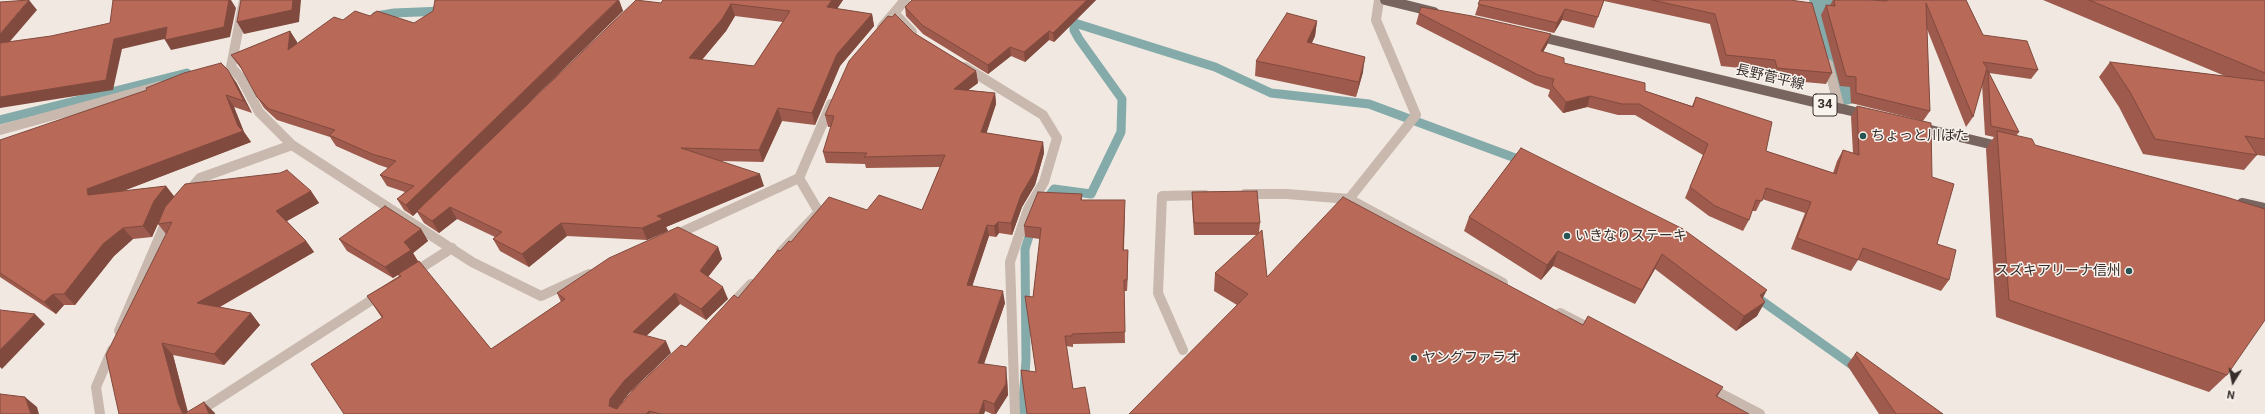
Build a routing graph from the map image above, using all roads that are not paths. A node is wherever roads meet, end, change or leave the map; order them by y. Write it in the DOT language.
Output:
graph roads {
  1 [pos="244,0"];
  2 [pos="905,0"];
  3 [pos="1379,0"];
  4 [pos="1386,0"];
  5 [pos="894,13"];
  6 [pos="1440,13"];
  7 [pos="1525,33"];
  8 [pos="875,35"];
  9 [pos="919,39"];
  10 [pos="1826,58"];
  11 [pos="959,63"];
  12 [pos="169,84"];
  13 [pos="834,98"];
  14 [pos="1840,109"];
  15 [pos="1879,118"];
  16 [pos="1910,125"];
  17 [pos="0,130"];
  18 [pos="292,145"];
  19 [pos="2010,148"];
  20 [pos="799,178"];
  21 [pos="1232,194"];
  22 [pos="1216,195"];
  23 [pos="1349,199"];
  24 [pos="2234,201"];
  25 [pos="2265,208"];
  26 [pos="663,240"];
  27 [pos="452,248"];
  28 [pos="776,257"];
  29 [pos="599,270"];
  30 [pos="760,274"];
  31 [pos="406,278"];
  32 [pos="1510,286"];
  33 [pos="392,287"];
  34 [pos="1552,309"];
  35 [pos="722,313"];
  36 [pos="1608,337"];
  37 [pos="1183,350"];
  38 [pos="1698,382"];
  39 [pos="100,414"];
  40 [pos="195,414"];
  41 [pos="1015,414"];
  42 [pos="1760,414"];
  1 -- 18 [label="street"];
  2 -- 5 [label="street"];
  3 -- 23 [label="street"];
  4 -- 6 [label="main road"];
  5 -- 8 [label="street"];
  5 -- 9 [label="street"];
  7 -- 14 [label="main road, 長野菅平線 / 34"];
  10 -- 14 [label="street"];
  11 -- 41 [label="street"];
  12 -- 17 [label="street"];
  13 -- 20 [label="street"];
  14 -- 15 [label="main road, 長野菅平線 / 34"];
  16 -- 19 [label="main road"];
  18 -- 27 [label="street"];
  18 -- 39 [label="street"];
  20 -- 26 [label="street"];
  20 -- 28 [label="street"];
  21 -- 23 [label="street"];
  22 -- 37 [label="street"];
  23 -- 32 [label="street"];
  24 -- 25 [label="main road"];
  27 -- 29 [label="street"];
  27 -- 31 [label="street"];
  30 -- 35 [label="street"];
  33 -- 40 [label="street"];
  34 -- 36 [label="street"];
  38 -- 42 [label="street"];
}
